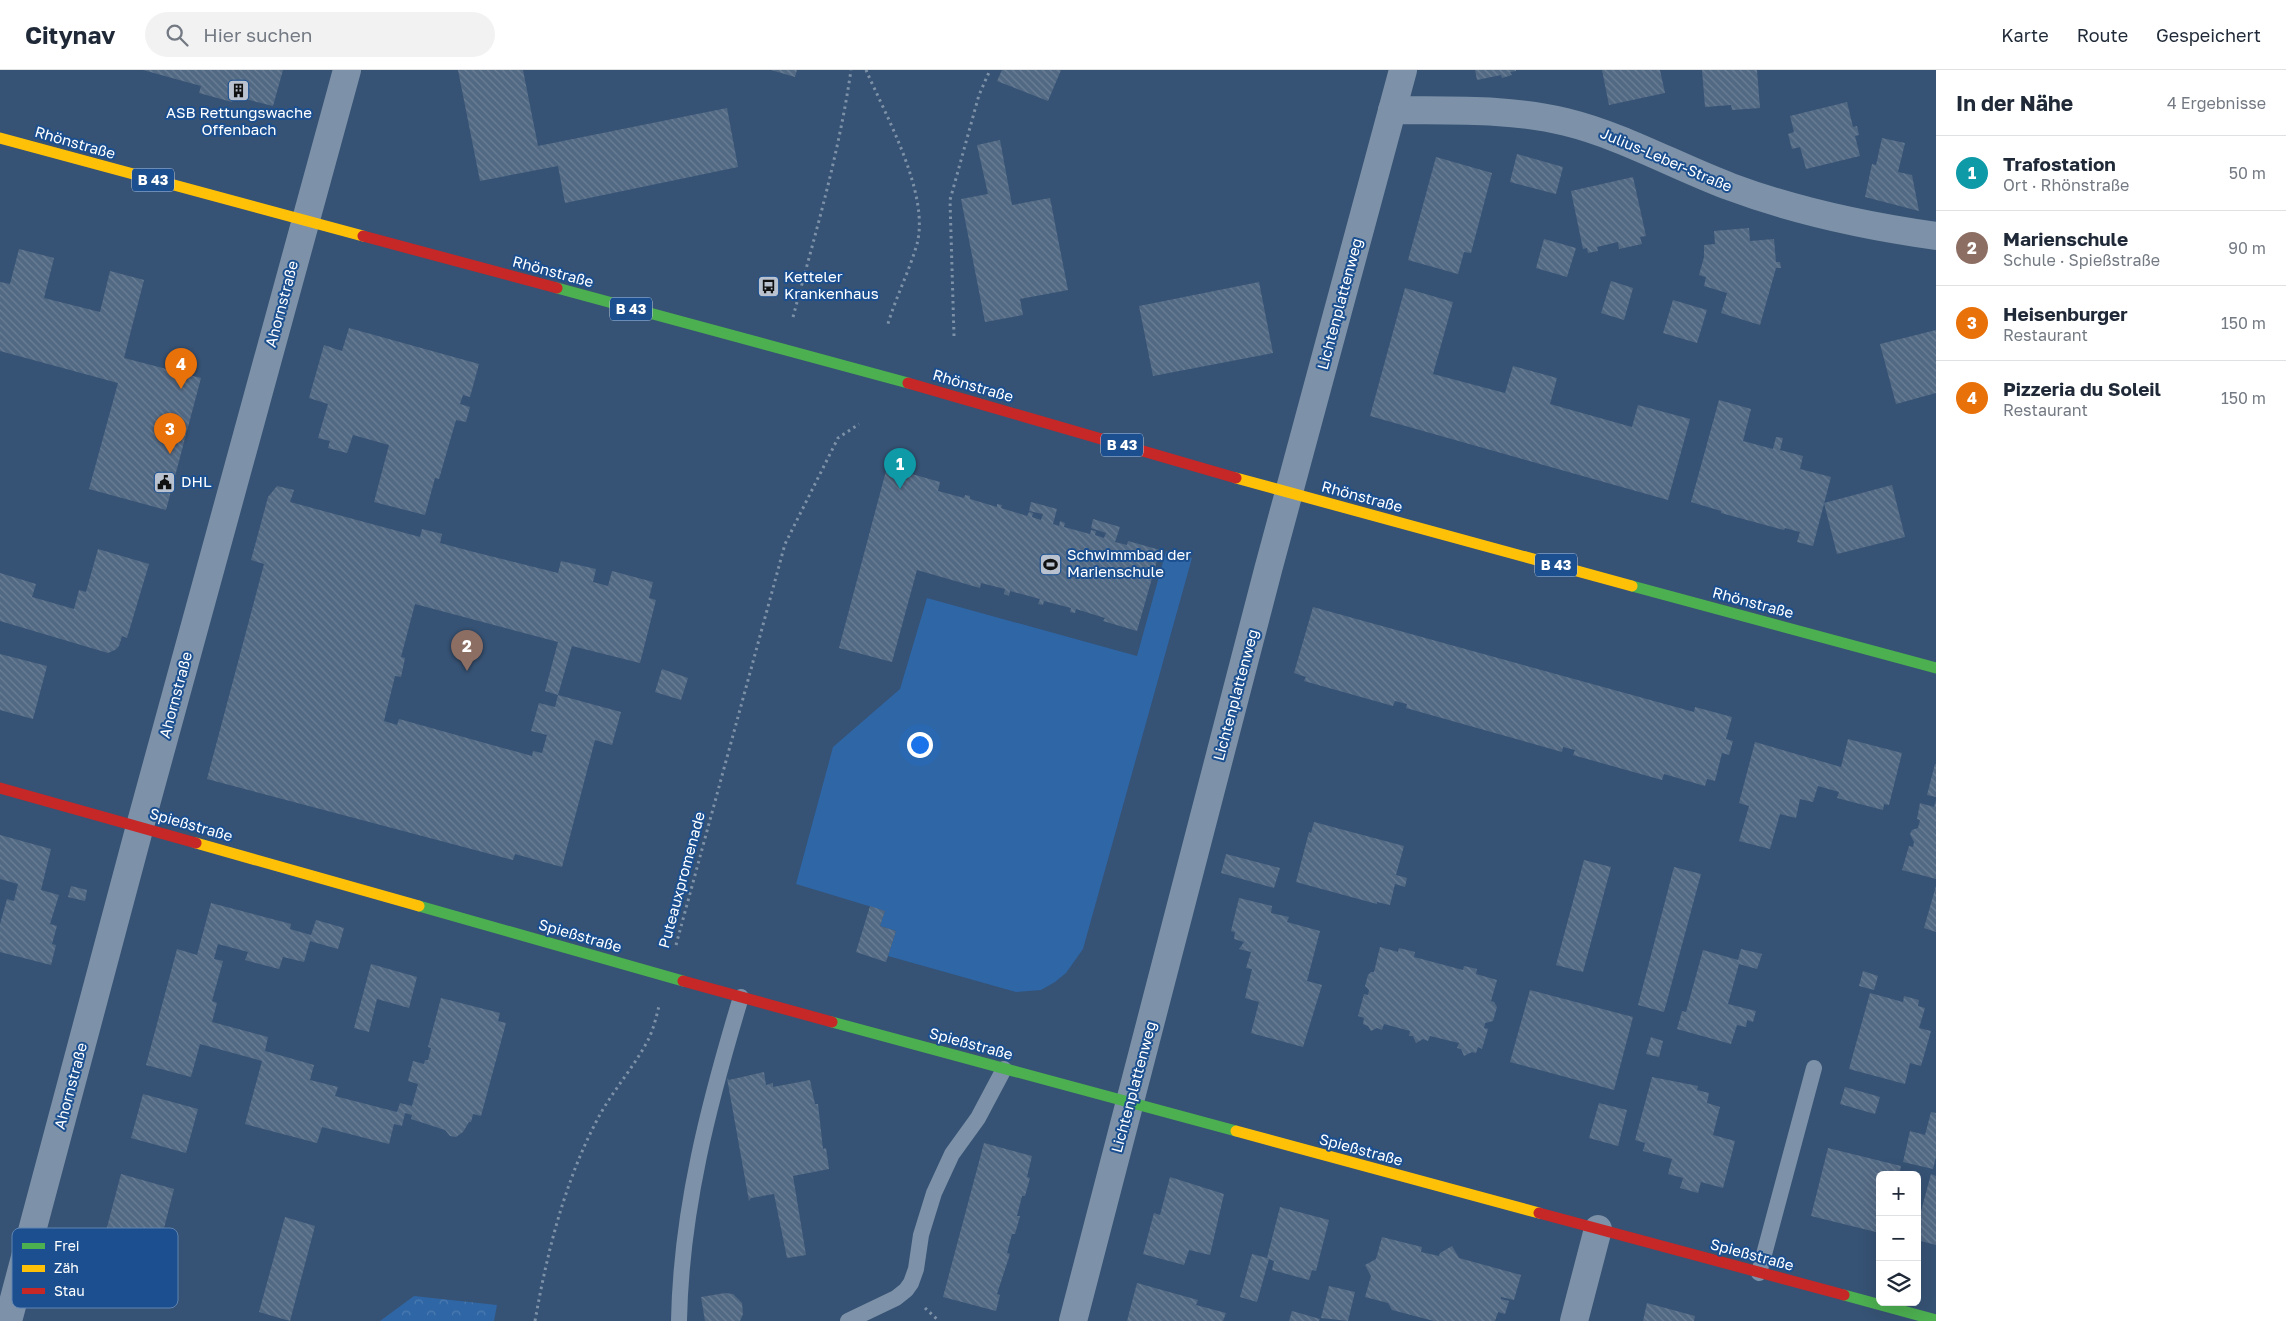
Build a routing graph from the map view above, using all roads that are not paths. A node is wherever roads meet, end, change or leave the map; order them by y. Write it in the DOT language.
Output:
graph roads {
  1 [pos="347,70"];
  2 [pos="1403,70"];
  3 [pos="1392,110"];
  4 [pos="0,138"];
  5 [pos="306,221"];
  6 [pos="1936,236"];
  7 [pos="1289,492"];
  8 [pos="1936,668"];
  9 [pos="0,788"];
  10 [pos="140,826"];
  11 [pos="741,997"];
  12 [pos="1814,1068"];
  13 [pos="1004,1069"];
  14 [pos="1130,1104"];
  15 [pos="33,1228"];
  16 [pos="1598,1229"];
  17 [pos="1759,1273"];
  18 [pos="12,1306"];
  19 [pos="1936,1320"];
  20 [pos="8,1321"];
  21 [pos="679,1321"];
  22 [pos="848,1321"];
  23 [pos="1073,1321"];
  24 [pos="1574,1321"];
  1 -- 5 [label="street, Ahornstraße"];
  2 -- 3 [label="street, Lichtenplattenweg"];
  3 -- 6 [label="street, Julius-Leber-Straße"];
  3 -- 7 [label="street, Lichtenplattenweg"];
  4 -- 5 [label="street, Rhönstraße / B 43"];
  5 -- 7 [label="street, Rhönstraße / B 43"];
  5 -- 10 [label="street, Ahornstraße"];
  7 -- 8 [label="street, Rhönstraße / B 43"];
  7 -- 14 [label="street, Lichtenplattenweg"];
  9 -- 10 [label="street, Spießstraße"];
  10 -- 11 [label="street, Spießstraße"];
  10 -- 15 [label="street, Ahornstraße"];
  11 -- 13 [label="street, Spießstraße"];
  11 -- 21 [label="lane"];
  12 -- 17 [label="lane"];
  13 -- 14 [label="street, Spießstraße"];
  13 -- 22 [label="lane"];
  14 -- 16 [label="street, Spießstraße"];
  14 -- 23 [label="street, Lichtenplattenweg"];
  16 -- 17 [label="street, Spießstraße"];
  16 -- 24 [label="street"];
  17 -- 19 [label="street, Spießstraße"];
  18 -- 20 [label="street, Ahornstraße"];
}
